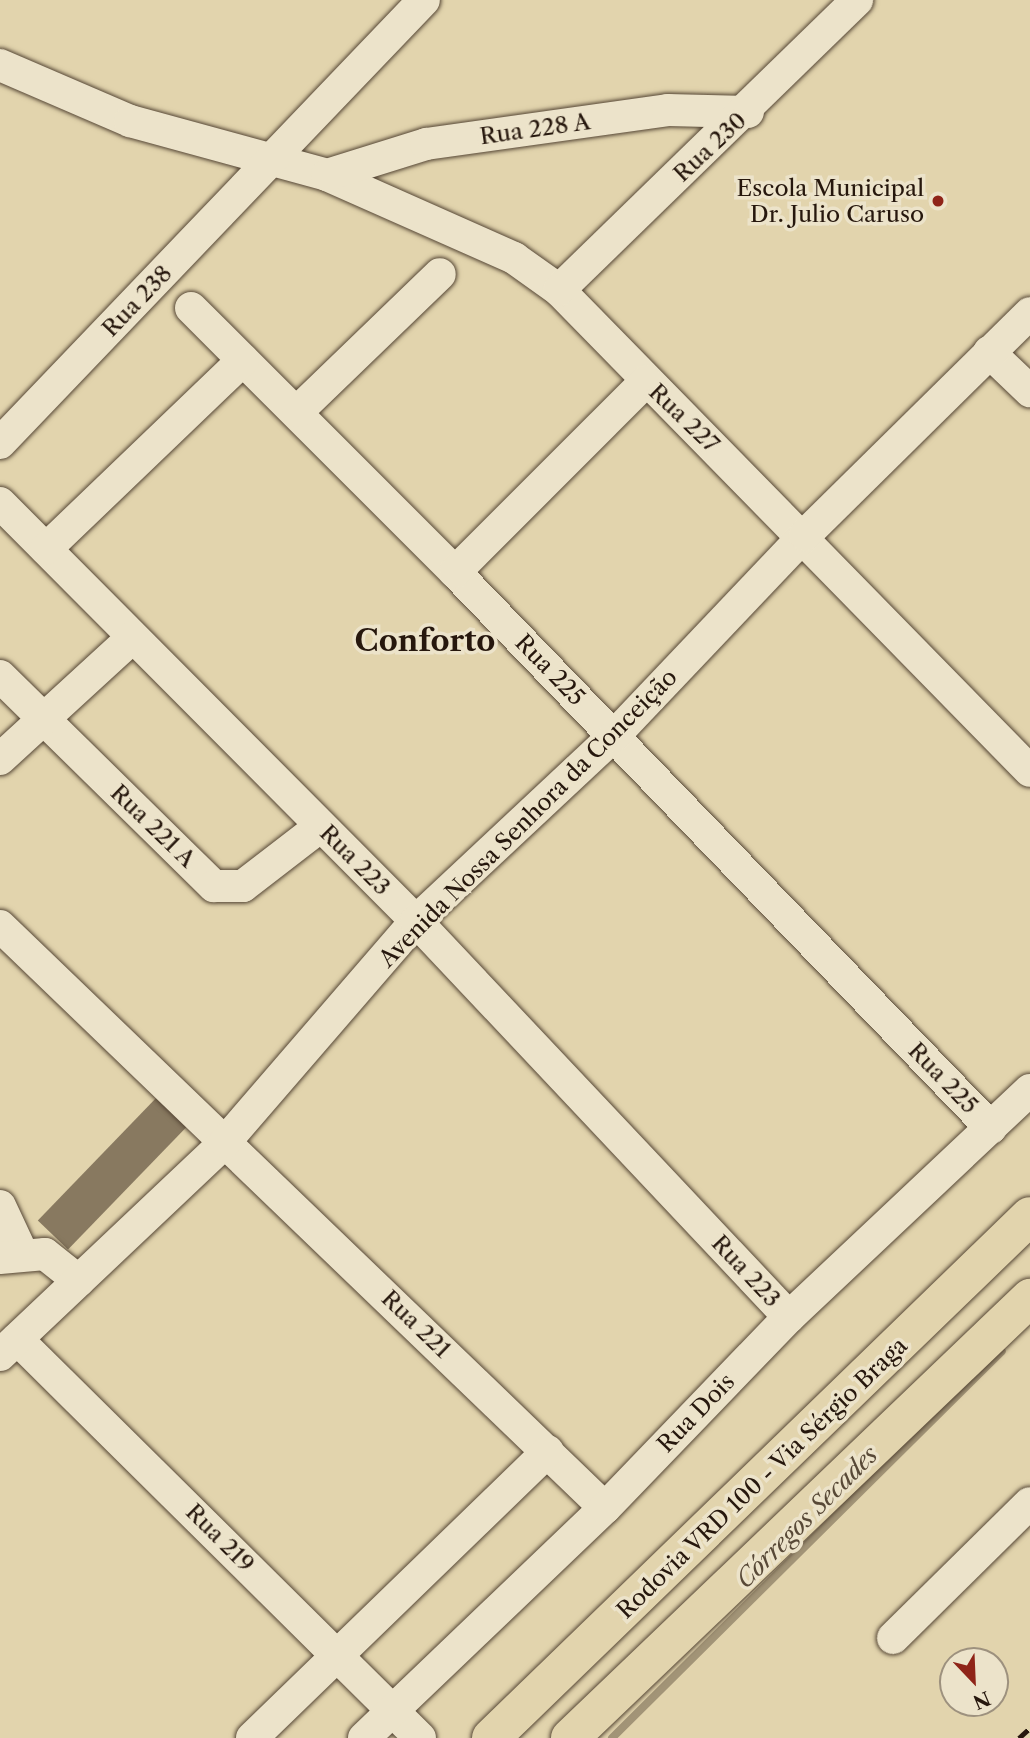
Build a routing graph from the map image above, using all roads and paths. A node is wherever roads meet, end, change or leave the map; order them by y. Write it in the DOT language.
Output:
graph roads {
  1 [pos="424,0"];
  2 [pos="857,0"];
  3 [pos="0,65"];
  4 [pos="748,112"];
  5 [pos="275,158"];
  6 [pos="327,174"];
  7 [pos="440,274"];
  8 [pos="559,290"];
  9 [pos="191,308"];
  10 [pos="1030,313"];
  11 [pos="989,352"];
  12 [pos="243,360"];
  13 [pos="646,381"];
  14 [pos="1030,391"];
  15 [pos="298,411"];
  16 [pos="0,443"];
  17 [pos="0,503"];
  18 [pos="805,535"];
  19 [pos="46,549"];
  20 [pos="455,572"];
  21 [pos="132,638"];
  22 [pos="0,676"];
  23 [pos="45,721"];
  24 [pos="614,736"];
  25 [pos="0,759"];
  26 [pos="1030,771"];
  27 [pos="321,826"];
  28 [pos="416,921"];
  29 [pos="0,926"];
  30 [pos="1030,1090"];
  31 [pos="990,1128"];
  32 [pos="225,1142"];
  33 [pos="0,1206"];
  34 [pos="1030,1216"];
  35 [pos="10,1255"];
  36 [pos="79,1281"];
  37 [pos="1030,1298"];
  38 [pos="789,1317"];
  39 [pos="9,1347"];
  40 [pos="548,1451"];
  41 [pos="1030,1503"];
  42 [pos="605,1508"];
  43 [pos="893,1638"];
  44 [pos="339,1655"];
  45 [pos="392,1710"];
  46 [pos="252,1738"];
  47 [pos="364,1738"];
  48 [pos="421,1738"];
  49 [pos="491,1738"];
  50 [pos="570,1738"];
  1 -- 5 [label="street, Rua 238"];
  2 -- 4 [label="street, Rua 230"];
  3 -- 5 [label="street, Rua 227"];
  4 -- 6 [label="street, Rua 228 A"];
  4 -- 8 [label="street, Rua 230"];
  5 -- 6 [label="street, Rua 227"];
  5 -- 16 [label="street, Rua 238"];
  6 -- 8 [label="street, Rua 227"];
  7 -- 15 [label="street"];
  8 -- 13 [label="street, Rua 227"];
  9 -- 12 [label="street, Rua 225"];
  10 -- 11 [label="street, Avenida Nossa Senhora da Conceição"];
  11 -- 14 [label="street"];
  11 -- 18 [label="street, Avenida Nossa Senhora da Conceição"];
  12 -- 15 [label="street, Rua 225"];
  12 -- 19 [label="street"];
  13 -- 18 [label="street, Rua 227"];
  13 -- 20 [label="street"];
  15 -- 20 [label="street, Rua 225"];
  17 -- 19 [label="street, Rua 223"];
  18 -- 24 [label="street, Avenida Nossa Senhora da Conceição"];
  18 -- 26 [label="street, Rua 227"];
  19 -- 21 [label="street, Rua 223"];
  20 -- 24 [label="street, Rua 225"];
  21 -- 23 [label="street"];
  21 -- 27 [label="street, Rua 223"];
  22 -- 23 [label="street, Rua 221 A"];
  23 -- 25 [label="street"];
  23 -- 27 [label="street, Rua 221 A"];
  24 -- 28 [label="street, Avenida Nossa Senhora da Conceição"];
  24 -- 31 [label="street, Rua 225"];
  27 -- 28 [label="street, Rua 223"];
  28 -- 32 [label="street, Avenida Nossa Senhora da Conceição"];
  28 -- 38 [label="street, Rua 223"];
  29 -- 32 [label="street, Rua 221"];
  30 -- 31 [label="street, Rua Dois"];
  31 -- 38 [label="street, Rua Dois"];
  32 -- 36 [label="street, Avenida Nossa Senhora da Conceição"];
  32 -- 40 [label="street, Rua 221"];
  33 -- 35 [label="street"];
  34 -- 49 [label="main road, Rodovia VRD 100 - Via Sérgio Braga"];
  35 -- 36 [label="street"];
  36 -- 39 [label="street, Avenida Nossa Senhora da Conceição"];
  37 -- 50 [label="main road"];
  38 -- 42 [label="street, Rua Dois"];
  39 -- 44 [label="street, Rua 219"];
  40 -- 42 [label="street, Rua 221"];
  40 -- 44 [label="street"];
  41 -- 43 [label="street"];
  42 -- 45 [label="street, Rua Dois"];
  44 -- 45 [label="street, Rua 219"];
  44 -- 46 [label="street"];
  45 -- 47 [label="street, Rua Dois"];
  45 -- 48 [label="street, Rua 219"];
}
